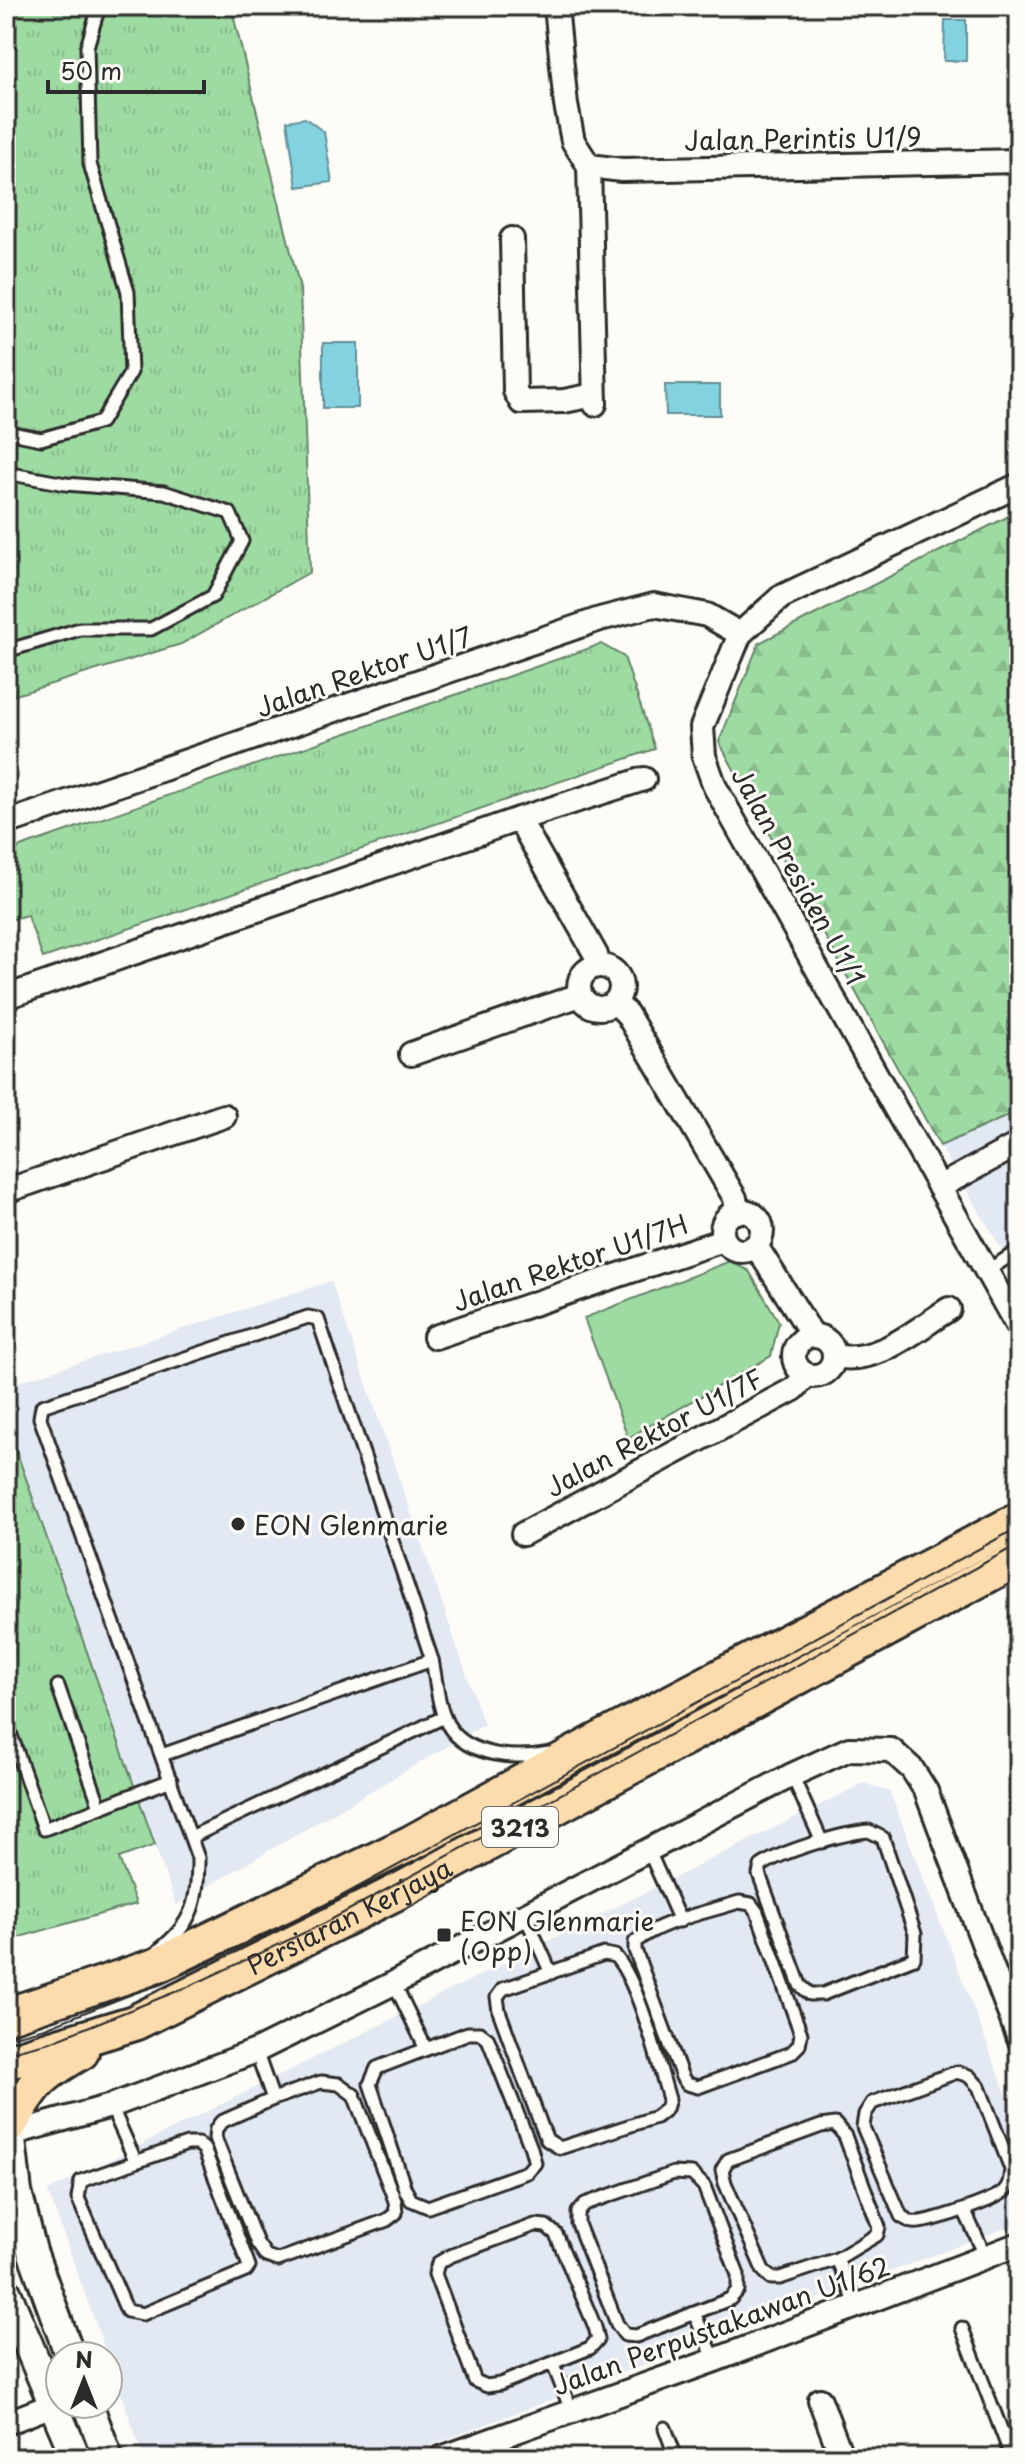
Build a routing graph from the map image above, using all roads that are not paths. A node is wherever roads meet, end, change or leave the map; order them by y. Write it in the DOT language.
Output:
graph roads {
  1 [pos="99,6"];
  2 [pos="556,6"];
  3 [pos="1019,161"];
  4 [pos="589,166"];
  5 [pos="512,239"];
  6 [pos="6,432"];
  7 [pos="6,473"];
  8 [pos="1019,485"];
  9 [pos="740,634"];
  10 [pos="6,651"];
  11 [pos="644,779"];
  12 [pos="519,819"];
  13 [pos="6,823"];
  14 [pos="598,966"];
  15 [pos="580,995"];
  16 [pos="6,997"];
  17 [pos="615,1002"];
  18 [pos="411,1054"];
  19 [pos="224,1116"];
  20 [pos="1019,1144"];
  21 [pos="939,1187"];
  22 [pos="7,1189"];
  23 [pos="737,1212"];
  24 [pos="723,1240"];
  25 [pos="756,1246"];
  26 [pos="1019,1250"];
  27 [pos="987,1271"];
  28 [pos="949,1309"];
  29 [pos="1019,1329"];
  30 [pos="813,1336"];
  31 [pos="435,1337"];
  32 [pos="835,1356"];
  33 [pos="807,1375"];
  34 [pos="1019,1520"];
  35 [pos="523,1534"];
  36 [pos="1019,1558"];
  37 [pos="432,1660"];
  38 [pos="58,1686"];
  39 [pos="444,1717"];
  40 [pos="6,1721"];
  41 [pos="594,1743"];
  42 [pos="162,1755"];
  43 [pos="792,1775"];
  44 [pos="171,1780"];
  45 [pos="100,1807"];
  46 [pos="191,1837"];
  47 [pos="822,1842"];
  48 [pos="648,1849"];
  49 [pos="317,1888"];
  50 [pos="525,1915"];
  51 [pos="680,1921"];
  52 [pos="551,1973"];
  53 [pos="124,1977"];
  54 [pos="394,1983"];
  55 [pos="6,2016"];
  56 [pos="134,2023"];
  57 [pos="1019,2039"];
  58 [pos="6,2044"];
  59 [pos="426,2049"];
  60 [pos="256,2051"];
  61 [pos="6,2062"];
  62 [pos="273,2099"];
  63 [pos="111,2106"];
  64 [pos="9,2118"];
  65 [pos="135,2160"];
  66 [pos="964,2210"];
  67 [pos="1019,2244"];
  68 [pos="985,2255"];
  69 [pos="837,2259"];
  70 [pos="6,2292"];
  71 [pos="857,2306"];
  72 [pos="694,2313"];
  73 [pos="962,2328"];
  74 [pos="64,2340"];
  75 [pos="715,2360"];
  76 [pos="553,2364"];
  77 [pos="44,2373"];
  78 [pos="820,2400"];
  79 [pos="44,2408"];
  80 [pos="571,2410"];
  81 [pos="64,2420"];
  82 [pos="94,2420"];
  83 [pos="6,2423"];
  84 [pos="665,2428"];
  85 [pos="76,2458"];
  86 [pos="108,2458"];
  87 [pos="441,2458"];
  88 [pos="676,2458"];
  89 [pos="842,2458"];
  90 [pos="1012,2458"];
  1 -- 6 [label="lane"];
  2 -- 4 [label="street"];
  3 -- 4 [label="street, Jalan Perintis U1/9"];
  4 -- 5 [label="street"];
  7 -- 10 [label="lane"];
  8 -- 9 [label="street, Jalan Presiden U1/1"];
  9 -- 13 [label="street, Jalan Rektor U1/7"];
  9 -- 21 [label="street, Jalan Presiden U1/1"];
  11 -- 12 [label="street"];
  12 -- 14 [label="street"];
  12 -- 16 [label="street"];
  14 -- 15 [label="street"];
  14 -- 17 [label="street"];
  15 -- 17 [label="street"];
  15 -- 18 [label="street"];
  17 -- 23 [label="street"];
  19 -- 22 [label="street"];
  20 -- 21 [label="street"];
  21 -- 27 [label="street, Jalan Presiden U1/1"];
  23 -- 24 [label="street"];
  23 -- 25 [label="street"];
  24 -- 25 [label="street"];
  24 -- 31 [label="street, Jalan Rektor U1/7H"];
  25 -- 30 [label="street"];
  26 -- 27 [label="lane"];
  27 -- 29 [label="street, Jalan Presiden U1/1"];
  28 -- 32 [label="street"];
  30 -- 32 [label="street"];
  30 -- 33 [label="street"];
  32 -- 33 [label="street"];
  33 -- 35 [label="street, Jalan Rektor U1/7F"];
  34 -- 41 [label="main road, Persiaran Kerjaya / 3213"];
  36 -- 56 [label="main road, Persiaran Kerjaya / 3213"];
  37 -- 39 [label="lane"];
  37 -- 42 [label="lane"];
  37 -- 42 [label="lane"];
  38 -- 45 [label="lane"];
  39 -- 41 [label="lane"];
  39 -- 46 [label="lane"];
  40 -- 45 [label="lane"];
  41 -- 49 [label="main road, Persiaran Kerjaya / 3213"];
  42 -- 44 [label="lane"];
  43 -- 47 [label="lane"];
  43 -- 48 [label="street"];
  43 -- 57 [label="street"];
  44 -- 45 [label="lane"];
  44 -- 46 [label="lane"];
  46 -- 53 [label="lane"];
  47 -- 47 [label="lane"];
  48 -- 50 [label="street"];
  48 -- 51 [label="lane"];
  49 -- 53 [label="main road, Persiaran Kerjaya / 3213"];
  49 -- 58 [label="main road"];
  50 -- 52 [label="lane"];
  50 -- 54 [label="street"];
  51 -- 51 [label="lane"];
  52 -- 52 [label="lane"];
  53 -- 55 [label="main road, Persiaran Kerjaya / 3213"];
  54 -- 59 [label="lane"];
  54 -- 60 [label="street"];
  56 -- 61 [label="main road, Persiaran Kerjaya / 3213"];
  56 -- 64 [label="main road"];
  59 -- 59 [label="lane"];
  60 -- 62 [label="lane"];
  60 -- 63 [label="street"];
  62 -- 62 [label="lane"];
  63 -- 64 [label="street"];
  63 -- 65 [label="lane"];
  64 -- 74 [label="street"];
  65 -- 65 [label="lane"];
  66 -- 66 [label="lane"];
  66 -- 68 [label="lane"];
  67 -- 68 [label="street, Jalan Perpustakawan U1/62"];
  68 -- 71 [label="street, Jalan Perpustakawan U1/62"];
  69 -- 69 [label="lane"];
  69 -- 71 [label="lane"];
  70 -- 77 [label="street"];
  71 -- 75 [label="street, Jalan Perpustakawan U1/62"];
  72 -- 72 [label="lane"];
  72 -- 75 [label="lane"];
  73 -- 90 [label="lane"];
  75 -- 80 [label="street, Jalan Perpustakawan U1/62"];
  76 -- 76 [label="lane"];
  76 -- 80 [label="lane"];
  78 -- 89 [label="street"];
  79 -- 83 [label="street"];
  80 -- 87 [label="street, Jalan Perpustakawan U1/62"];
  81 -- 85 [label="street"];
  82 -- 86 [label="street"];
  84 -- 88 [label="lane"];
}
